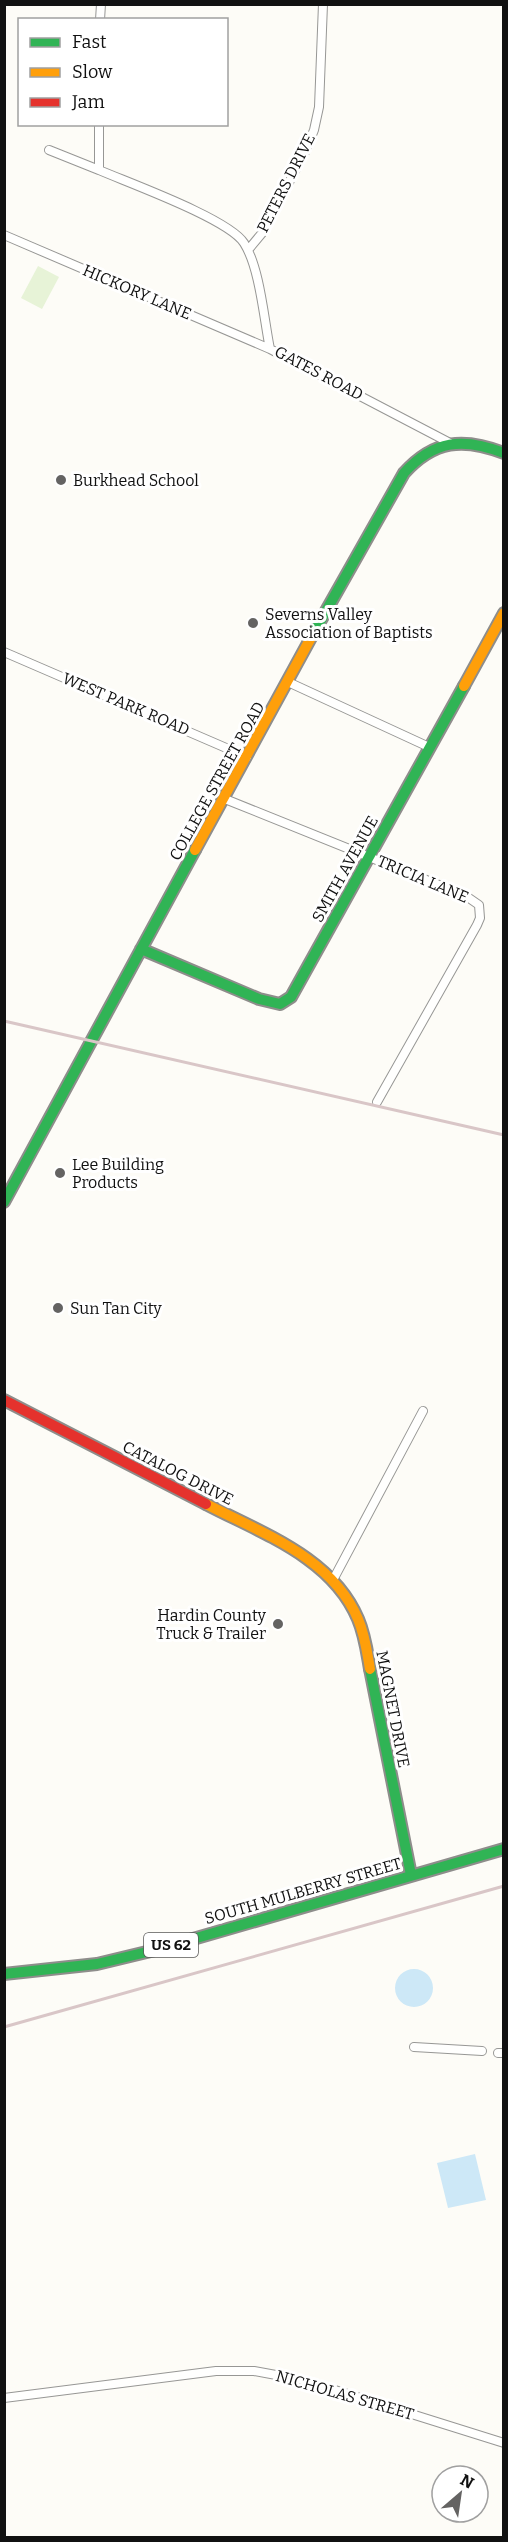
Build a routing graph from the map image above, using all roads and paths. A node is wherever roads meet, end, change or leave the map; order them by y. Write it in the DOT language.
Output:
graph roads {
  1 [pos="323,4"];
  2 [pos="99,126"];
  3 [pos="49,150"];
  4 [pos="99,170"];
  5 [pos="4,235"];
  6 [pos="248,250"];
  7 [pos="270,350"];
  8 [pos="450,443"];
  9 [pos="504,453"];
  10 [pos="504,613"];
  11 [pos="4,652"];
  12 [pos="288,682"];
  13 [pos="429,747"];
  14 [pos="247,757"];
  15 [pos="225,798"];
  16 [pos="369,856"];
  17 [pos="141,949"];
  18 [pos="377,1102"];
  19 [pos="4,1202"];
  20 [pos="4,1400"];
  21 [pos="423,1411"];
  22 [pos="333,1580"];
  23 [pos="499,1850"];
  24 [pos="411,1875"];
  25 [pos="4,1974"];
  26 [pos="414,2047"];
  27 [pos="482,2051"];
  28 [pos="4,2398"];
  29 [pos="504,2443"];
  1 -- 6 [label="street, PETERS DRIVE"];
  2 -- 4 [label="street"];
  3 -- 4 [label="street, GATES ROAD"];
  4 -- 6 [label="street, GATES ROAD"];
  5 -- 7 [label="street, HICKORY LANE"];
  6 -- 7 [label="street, GATES ROAD"];
  7 -- 8 [label="street, GATES ROAD"];
  8 -- 9 [label="street, COLLEGE STREET ROAD"];
  8 -- 12 [label="street, COLLEGE STREET ROAD"];
  10 -- 13 [label="street, SMITH AVENUE"];
  11 -- 14 [label="street, WEST PARK ROAD"];
  12 -- 13 [label="street"];
  12 -- 14 [label="street, COLLEGE STREET ROAD"];
  13 -- 16 [label="street, SMITH AVENUE"];
  14 -- 15 [label="street, COLLEGE STREET ROAD"];
  15 -- 16 [label="street, TRICIA LANE"];
  15 -- 17 [label="street, COLLEGE STREET ROAD"];
  16 -- 17 [label="street, SMITH AVENUE"];
  16 -- 18 [label="street, TRICIA LANE"];
  17 -- 19 [label="street, COLLEGE STREET ROAD"];
  20 -- 22 [label="street, CATALOG DRIVE"];
  21 -- 22 [label="street"];
  22 -- 24 [label="street, MAGNET DRIVE"];
  23 -- 24 [label="street, SOUTH MULBERRY STREET / US 62"];
  24 -- 25 [label="street, SOUTH MULBERRY STREET / US 62"];
  26 -- 27 [label="street"];
  28 -- 29 [label="street, NICHOLAS STREET"];
}
